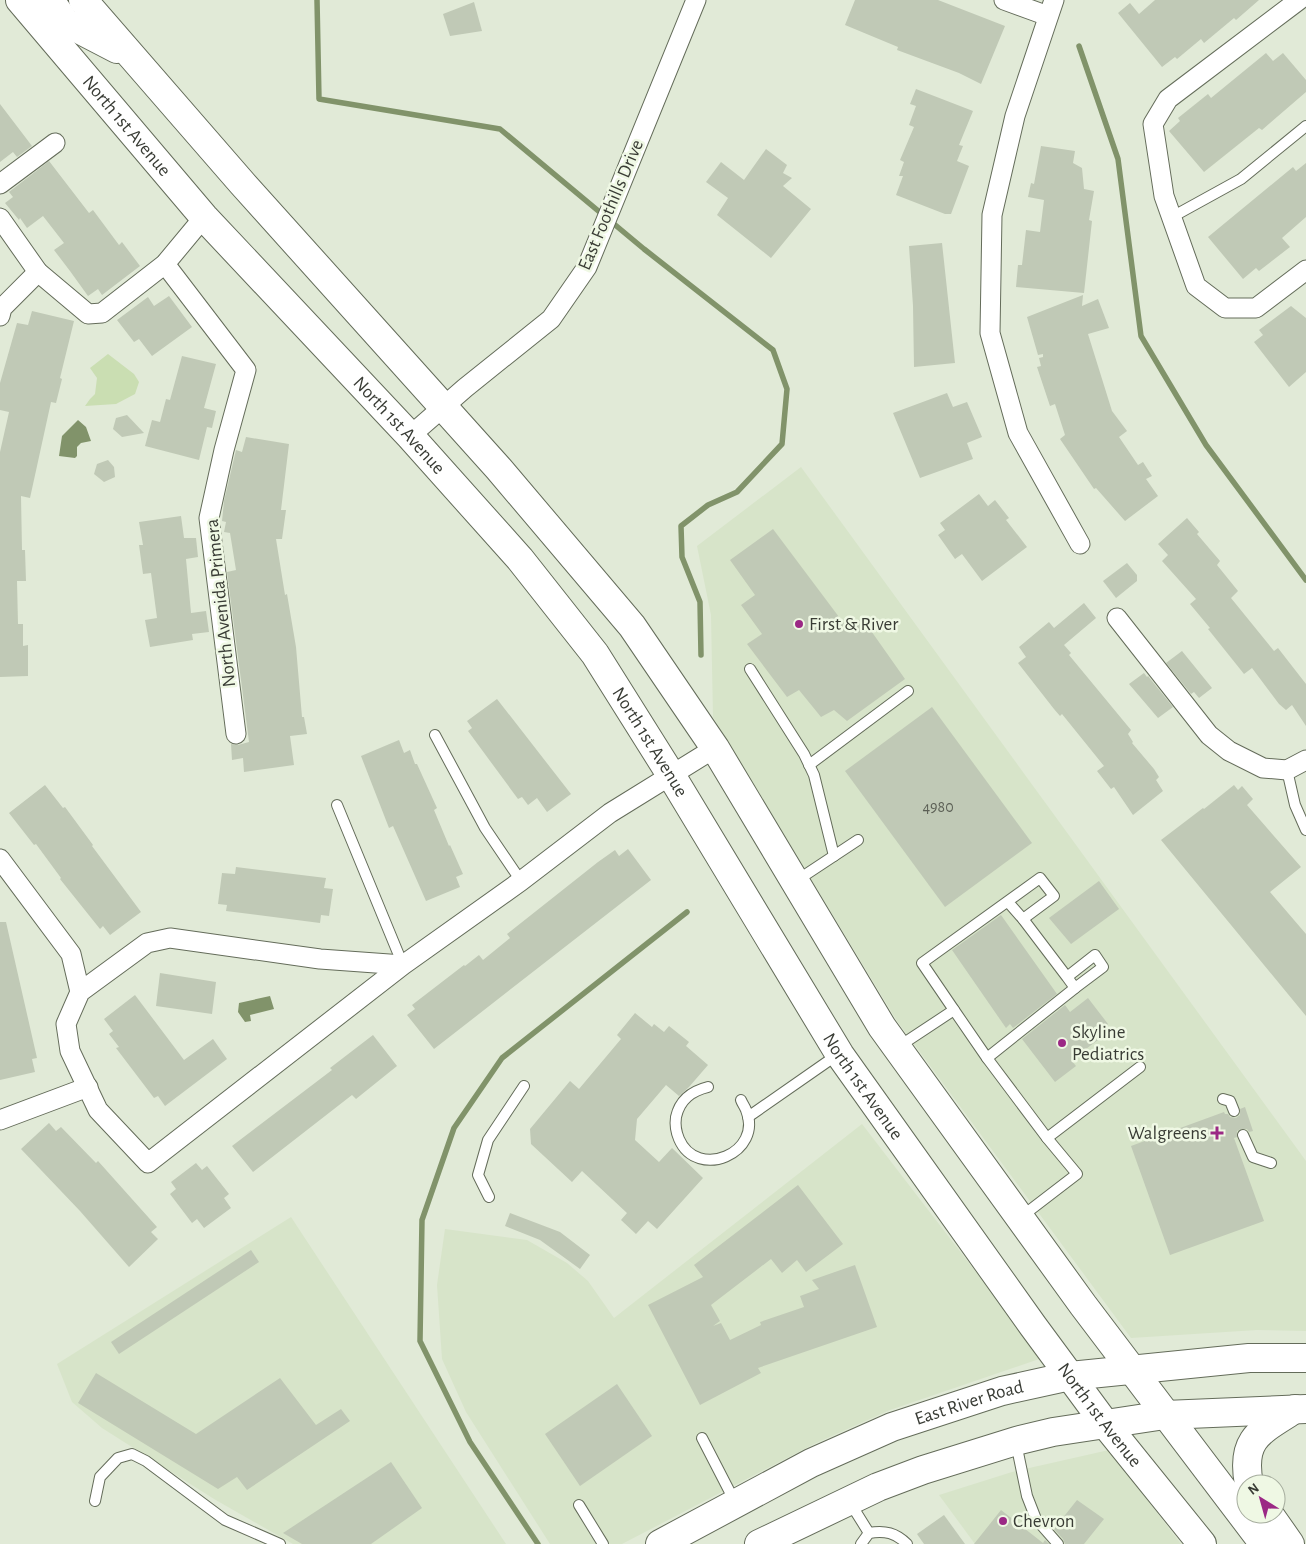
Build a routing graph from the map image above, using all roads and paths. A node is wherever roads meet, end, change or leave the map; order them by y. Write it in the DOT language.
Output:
graph roads {
  1 [pos="20,0"];
  2 [pos="50,0"];
  3 [pos="82,0"];
  4 [pos="696,0"];
  5 [pos="1004,0"];
  6 [pos="1300,0"];
  7 [pos="1306,6"];
  8 [pos="1051,8"];
  9 [pos="132,57"];
  10 [pos="1306,126"];
  11 [pos="55,143"];
  12 [pos="0,184"];
  13 [pos="204,217"];
  14 [pos="1172,217"];
  15 [pos="0,218"];
  16 [pos="165,264"];
  17 [pos="1306,270"];
  18 [pos="38,272"];
  19 [pos="0,316"];
  20 [pos="444,407"];
  21 [pos="410,436"];
  22 [pos="1080,544"];
  23 [pos="1117,618"];
  24 [pos="750,669"];
  25 [pos="908,691"];
  26 [pos="236,734"];
  27 [pos="435,735"];
  28 [pos="715,748"];
  29 [pos="1306,760"];
  30 [pos="809,765"];
  31 [pos="1287,770"];
  32 [pos="672,775"];
  33 [pos="337,805"];
  34 [pos="1306,830"];
  35 [pos="858,840"];
  36 [pos="834,856"];
  37 [pos="0,859"];
  38 [pos="522,881"];
  39 [pos="795,881"];
  40 [pos="1008,902"];
  41 [pos="1023,919"];
  42 [pos="403,965"];
  43 [pos="1067,977"];
  44 [pos="1075,988"];
  45 [pos="80,992"];
  46 [pos="954,1010"];
  47 [pos="897,1048"];
  48 [pos="839,1053"];
  49 [pos="987,1058"];
  50 [pos="1140,1067"];
  51 [pos="524,1086"];
  52 [pos="88,1087"];
  53 [pos="708,1087"];
  54 [pos="1223,1099"];
  55 [pos="740,1100"];
  56 [pos="1234,1111"];
  57 [pos="748,1117"];
  58 [pos="0,1120"];
  59 [pos="1243,1135"];
  60 [pos="1047,1138"];
  61 [pos="1271,1163"];
  62 [pos="489,1197"];
  63 [pos="1020,1217"];
  64 [pos="1306,1358"];
  65 [pos="1131,1370"];
  66 [pos="1070,1376"];
  67 [pos="1301,1409"];
  68 [pos="1165,1415"];
  69 [pos="1106,1425"];
  70 [pos="702,1438"];
  71 [pos="1016,1441"];
  72 [pos="1247,1474"];
  73 [pos="848,1500"];
  74 [pos="95,1501"];
  75 [pos="736,1504"];
  76 [pos="578,1505"];
  77 [pos="1276,1524"];
  78 [pos="869,1533"];
  79 [pos="280,1544"];
  80 [pos="603,1544"];
  81 [pos="660,1544"];
  82 [pos="759,1544"];
  83 [pos="861,1544"];
  84 [pos="908,1544"];
  85 [pos="1058,1544"];
  86 [pos="1202,1544"];
  87 [pos="1264,1544"];
  88 [pos="1290,1544"];
  1 -- 13 [label="main road, North 1st Avenue"];
  2 -- 9 [label="main road"];
  3 -- 9 [label="main road"];
  4 -- 20 [label="street, East Foothills Drive"];
  5 -- 8 [label="street"];
  6 -- 7 [label="street"];
  6 -- 14 [label="street"];
  8 -- 22 [label="street"];
  9 -- 20 [label="main road"];
  10 -- 14 [label="lane"];
  11 -- 12 [label="street"];
  13 -- 16 [label="street"];
  13 -- 21 [label="main road, North 1st Avenue"];
  14 -- 17 [label="street"];
  15 -- 18 [label="street"];
  16 -- 18 [label="street"];
  16 -- 26 [label="street, North Avenida Primera"];
  18 -- 19 [label="street"];
  20 -- 21 [label="street, East Foothills Drive"];
  20 -- 28 [label="main road"];
  21 -- 32 [label="main road, North 1st Avenue"];
  23 -- 31 [label="street"];
  24 -- 30 [label="lane"];
  25 -- 30 [label="lane"];
  27 -- 38 [label="lane"];
  28 -- 32 [label="street"];
  28 -- 39 [label="main road"];
  29 -- 31 [label="street"];
  30 -- 36 [label="lane"];
  31 -- 34 [label="lane"];
  32 -- 38 [label="street"];
  32 -- 48 [label="main road, North 1st Avenue"];
  33 -- 42 [label="lane"];
  35 -- 36 [label="lane"];
  36 -- 39 [label="lane"];
  37 -- 45 [label="street"];
  38 -- 42 [label="street"];
  39 -- 47 [label="main road"];
  40 -- 41 [label="lane"];
  40 -- 41 [label="lane"];
  40 -- 46 [label="lane"];
  41 -- 43 [label="lane"];
  42 -- 45 [label="street"];
  42 -- 52 [label="street"];
  43 -- 44 [label="lane"];
  43 -- 44 [label="lane"];
  44 -- 49 [label="lane"];
  45 -- 52 [label="street"];
  46 -- 47 [label="lane"];
  46 -- 49 [label="lane"];
  47 -- 63 [label="main road"];
  48 -- 57 [label="lane"];
  48 -- 66 [label="main road, North 1st Avenue"];
  49 -- 60 [label="lane"];
  50 -- 60 [label="lane"];
  51 -- 62 [label="lane"];
  52 -- 58 [label="street"];
  53 -- 57 [label="lane"];
  54 -- 56 [label="lane"];
  55 -- 57 [label="lane"];
  59 -- 61 [label="lane"];
  60 -- 63 [label="lane"];
  63 -- 65 [label="main road"];
  64 -- 65 [label="main road, East River Road"];
  65 -- 66 [label="main road, East River Road"];
  65 -- 68 [label="main road"];
  66 -- 69 [label="main road, North 1st Avenue"];
  66 -- 75 [label="main road, East River Road"];
  67 -- 68 [label="main road"];
  67 -- 72 [label="main road"];
  68 -- 69 [label="main road"];
  68 -- 87 [label="main road"];
  69 -- 71 [label="main road"];
  69 -- 86 [label="main road, North 1st Avenue"];
  70 -- 75 [label="lane"];
  71 -- 73 [label="main road"];
  71 -- 85 [label="lane"];
  73 -- 78 [label="lane"];
  73 -- 82 [label="main road"];
  74 -- 79 [label="lane"];
  75 -- 81 [label="main road, East River Road"];
  76 -- 80 [label="lane"];
  77 -- 88 [label="main road"];
  78 -- 83 [label="lane"];
  78 -- 84 [label="lane"];
}
